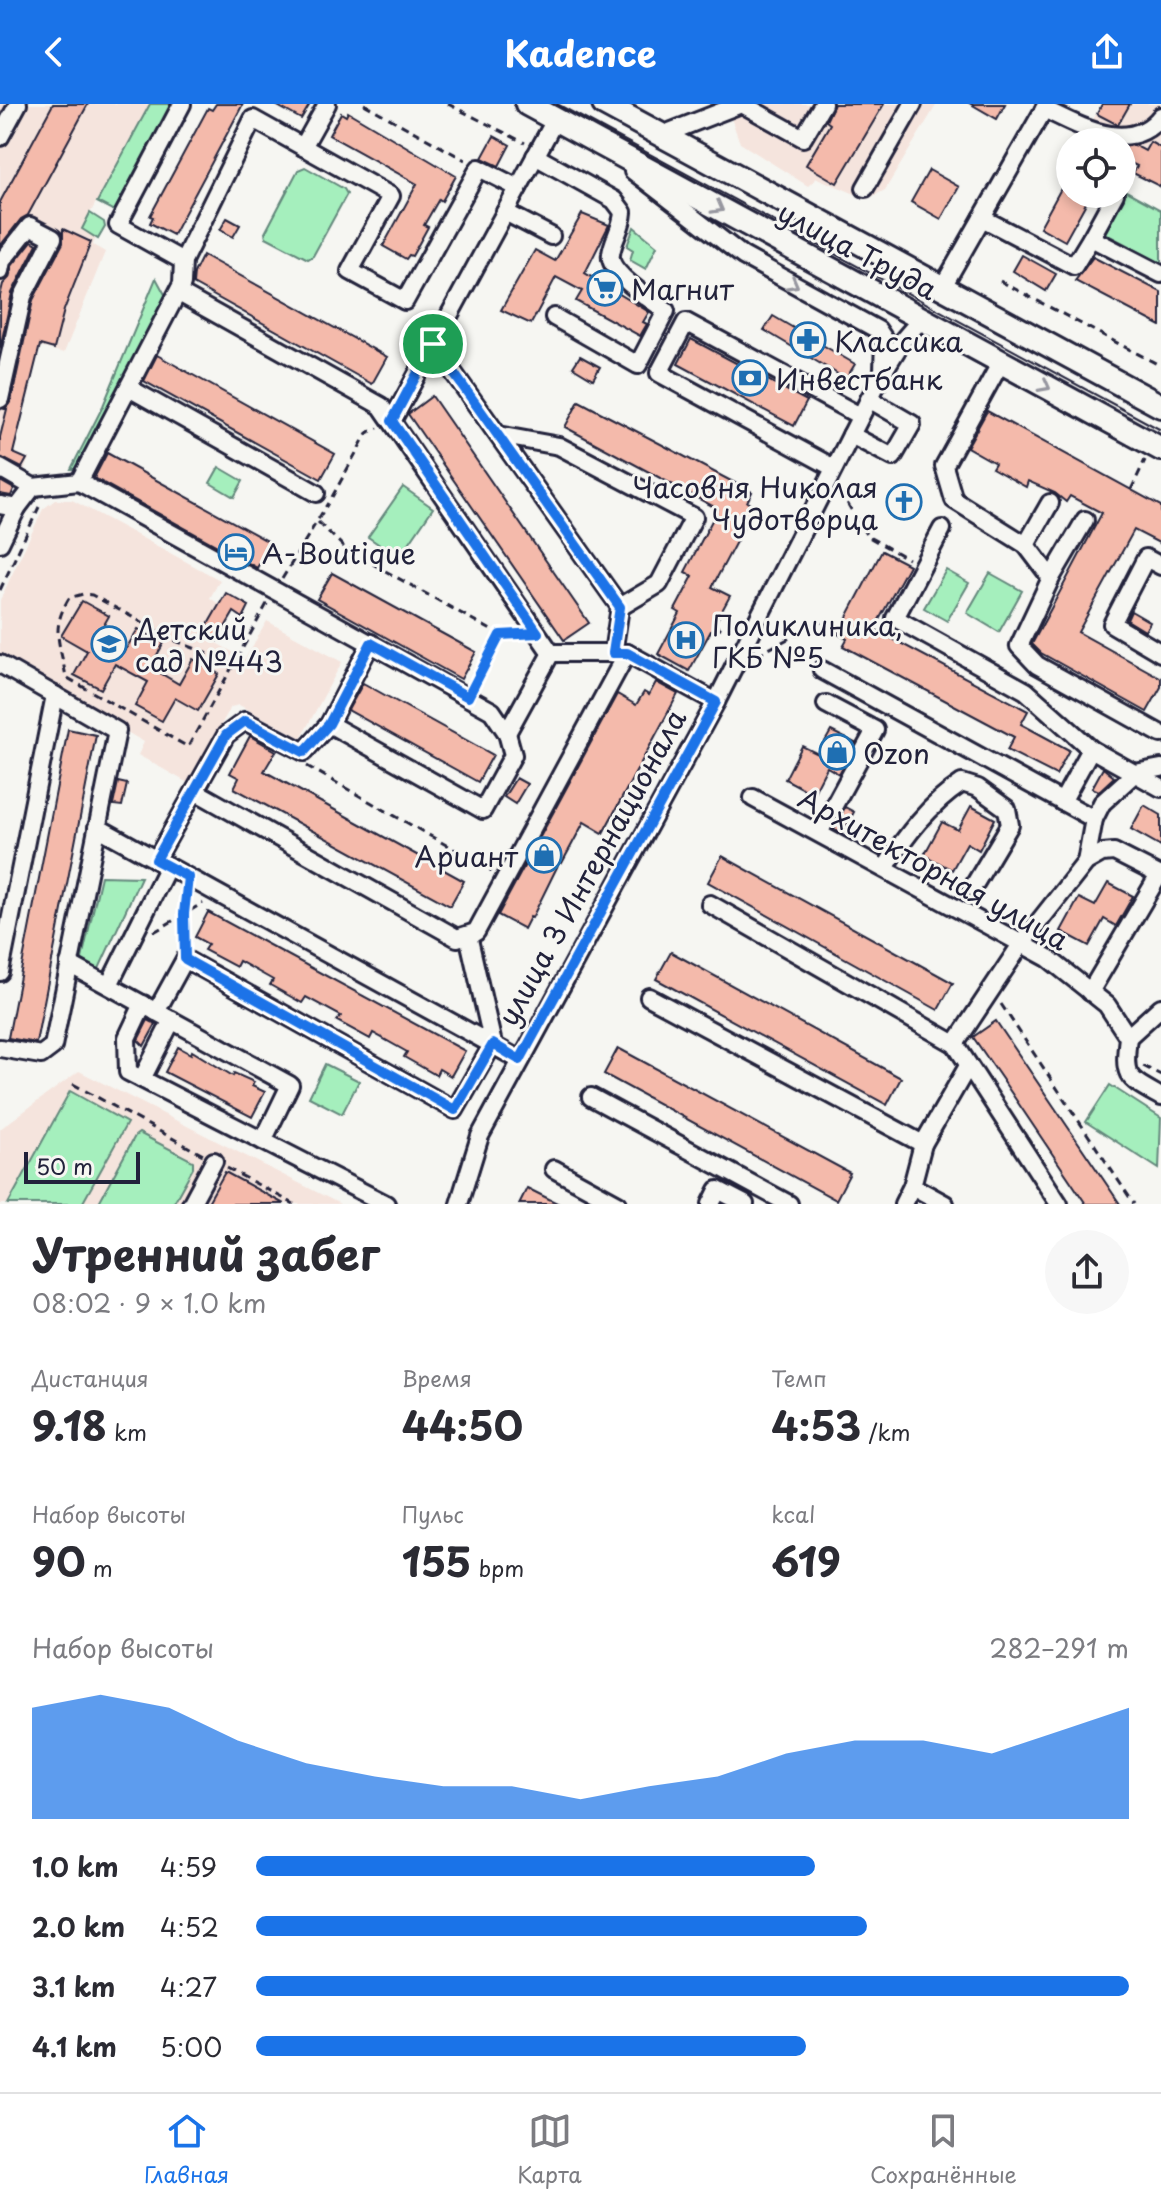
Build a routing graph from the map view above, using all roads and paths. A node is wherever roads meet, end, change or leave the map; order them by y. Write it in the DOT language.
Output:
graph roads {
  1 [pos="18,104"];
  2 [pos="182,104"];
  3 [pos="327,104"];
  4 [pos="364,104"];
  5 [pos="448,104"];
  6 [pos="527,104"];
  7 [pos="604,104"];
  8 [pos="741,104"];
  9 [pos="823,104"];
  10 [pos="913,104"];
  11 [pos="1046,106"];
  12 [pos="1160,119"];
  13 [pos="555,120"];
  14 [pos="662,135"];
  15 [pos="0,137"];
  16 [pos="594,140"];
  17 [pos="303,147"];
  18 [pos="537,153"];
  19 [pos="479,168"];
  20 [pos="518,188"];
  21 [pos="865,188"];
  22 [pos="1107,208"];
  23 [pos="505,212"];
  24 [pos="982,218"];
  25 [pos="551,236"];
  26 [pos="1091,238"];
  27 [pos="183,261"];
  28 [pos="0,271"];
  29 [pos="1161,274"];
  30 [pos="1000,281"];
  31 [pos="942,288"];
  32 [pos="179,293"];
  33 [pos="554,317"];
  34 [pos="922,318"];
  35 [pos="433,344"];
  36 [pos="1001,362"];
  37 [pos="1161,366"];
  38 [pos="883,372"];
  39 [pos="129,388"];
  40 [pos="0,399"];
  41 [pos="869,399"];
  42 [pos="1161,406"];
  43 [pos="860,416"];
  44 [pos="392,421"];
  45 [pos="367,433"];
  46 [pos="498,435"];
  47 [pos="851,435"];
  48 [pos="1154,452"];
  49 [pos="0,468"];
  50 [pos="832,471"];
  51 [pos="79,482"];
  52 [pos="33,487"];
  53 [pos="1131,490"];
  54 [pos="316,493"];
  55 [pos="1050,503"];
  56 [pos="8,506"];
  57 [pos="39,506"];
  58 [pos="1085,520"];
  59 [pos="318,522"];
  60 [pos="942,529"];
  61 [pos="0,543"];
  62 [pos="1026,545"];
  63 [pos="1161,566"];
  64 [pos="922,567"];
  65 [pos="1051,578"];
  66 [pos="0,590"];
  67 [pos="274,591"];
  68 [pos="620,607"];
  69 [pos="821,622"];
  70 [pos="714,625"];
  71 [pos="724,630"];
  72 [pos="538,633"];
  73 [pos="500,635"];
  74 [pos="371,643"];
  75 [pos="551,653"];
  76 [pos="620,653"];
  77 [pos="1161,653"];
  78 [pos="0,664"];
  79 [pos="234,664"];
  80 [pos="733,667"];
  81 [pos="822,670"];
  82 [pos="55,695"];
  83 [pos="468,697"];
  84 [pos="716,702"];
  85 [pos="826,704"];
  86 [pos="329,724"];
  87 [pos="507,733"];
  88 [pos="1161,734"];
  89 [pos="1091,749"];
  90 [pos="304,752"];
  91 [pos="1161,768"];
  92 [pos="1135,773"];
  93 [pos="1161,788"];
  94 [pos="195,791"];
  95 [pos="753,798"];
  96 [pos="1062,802"];
  97 [pos="1094,819"];
  98 [pos="97,827"];
  99 [pos="819,833"];
  100 [pos="1086,862"];
  101 [pos="162,863"];
  102 [pos="885,868"];
  103 [pos="1160,875"];
  104 [pos="188,877"];
  105 [pos="505,878"];
  106 [pos="973,887"];
  107 [pos="218,893"];
  108 [pos="710,904"];
  109 [pos="184,914"];
  110 [pos="468,935"];
  111 [pos="1022,943"];
  112 [pos="127,948"];
  113 [pos="185,959"];
  114 [pos="69,964"];
  115 [pos="0,972"];
  116 [pos="109,985"];
  117 [pos="991,990"];
  118 [pos="1090,992"];
  119 [pos="649,997"];
  120 [pos="1161,1007"];
  121 [pos="150,1008"];
  122 [pos="172,1020"];
  123 [pos="1128,1037"];
  124 [pos="493,1044"];
  125 [pos="955,1044"];
  126 [pos="0,1048"];
  127 [pos="520,1060"];
  128 [pos="968,1066"];
  129 [pos="142,1079"];
  130 [pos="73,1084"];
  131 [pos="591,1097"];
  132 [pos="1161,1097"];
  133 [pos="263,1141"];
  134 [pos="923,1144"];
  135 [pos="214,1161"];
  136 [pos="554,1169"];
  137 [pos="912,1186"];
  138 [pos="191,1204"];
  139 [pos="294,1204"];
  140 [pos="386,1204"];
  141 [pos="459,1204"];
  142 [pos="618,1204"];
  143 [pos="711,1204"];
  144 [pos="745,1204"];
  145 [pos="789,1204"];
  146 [pos="903,1204"];
  147 [pos="945,1204"];
  148 [pos="1059,1204"];
  149 [pos="1134,1204"];
  1 -- 15 [label="street"];
  2 -- 27 [label="street"];
  3 -- 17 [label="street"];
  4 -- 19 [label="path"];
  5 -- 18 [label="path"];
  6 -- 13 [label="main road, улица Труда"];
  7 -- 14 [label="main road, улица Труда"];
  8 -- 9 [label="street"];
  8 -- 14 [label="street"];
  10 -- 21 [label="street"];
  11 -- 12 [label="street"];
  11 -- 24 [label="street, улица 3 Интернационала"];
  13 -- 16 [label="main road, улица Труда"];
  13 -- 18 [label="street"];
  14 -- 31 [label="main road, улица Труда"];
  16 -- 34 [label="main road, улица Труда, one-way"];
  16 -- 38 [label="street, one-way"];
  17 -- 19 [label="street"];
  17 -- 27 [label="street"];
  18 -- 20 [label="street"];
  18 -- 33 [label="street"];
  19 -- 20 [label="street"];
  20 -- 23 [label="street"];
  22 -- 26 [label="street"];
  23 -- 25 [label="street"];
  23 -- 35 [label="street"];
  24 -- 26 [label="street"];
  24 -- 31 [label="street, улица 3 Интернационала"];
  26 -- 29 [label="street"];
  27 -- 32 [label="street"];
  28 -- 40 [label="street"];
  30 -- 37 [label="path"];
  31 -- 34 [label="main road, улица 3 Интернационала"];
  31 -- 42 [label="main road, улица Труда"];
  32 -- 39 [label="street"];
  32 -- 44 [label="street"];
  34 -- 36 [label="main road, улица Труда"];
  34 -- 38 [label="street, улица 3 Интернационала"];
  35 -- 44 [label="street"];
  35 -- 46 [label="street"];
  36 -- 48 [label="main road, улица Труда, one-way"];
  36 -- 62 [label="street"];
  38 -- 41 [label="street, улица 3 Интернационала"];
  39 -- 51 [label="street"];
  39 -- 54 [label="street"];
  41 -- 43 [label="street, улица 3 Интернационала"];
  41 -- 47 [label="street"];
  43 -- 47 [label="street, улица 3 Интернационала"];
  43 -- 50 [label="street"];
  44 -- 72 [label="street"];
  45 -- 59 [label="path"];
  46 -- 68 [label="street"];
  46 -- 68 [label="street"];
  47 -- 50 [label="street, улица 3 Интернационала"];
  48 -- 53 [label="path"];
  49 -- 52 [label="street"];
  50 -- 64 [label="path"];
  50 -- 80 [label="street, улица 3 Интернационала"];
  51 -- 52 [label="street"];
  51 -- 67 [label="street"];
  52 -- 56 [label="street"];
  55 -- 62 [label="street"];
  56 -- 61 [label="street"];
  57 -- 66 [label="path"];
  58 -- 65 [label="street"];
  59 -- 67 [label="path"];
  59 -- 73 [label="path"];
  60 -- 64 [label="street"];
  62 -- 65 [label="street"];
  63 -- 77 [label="street"];
  64 -- 89 [label="street"];
  65 -- 88 [label="street"];
  67 -- 74 [label="street"];
  67 -- 79 [label="path"];
  68 -- 76 [label="street"];
  69 -- 80 [label="path"];
  70 -- 71 [label="path"];
  72 -- 73 [label="path"];
  72 -- 75 [label="street"];
  73 -- 83 [label="path"];
  74 -- 83 [label="street"];
  74 -- 86 [label="street"];
  75 -- 76 [label="street"];
  75 -- 87 [label="street"];
  76 -- 84 [label="street"];
  76 -- 105 [label="street"];
  78 -- 82 [label="street"];
  79 -- 79 [label="path"];
  80 -- 84 [label="street, улица 3 Интернационала"];
  81 -- 96 [label="street"];
  82 -- 98 [label="street"];
  82 -- 115 [label="street"];
  83 -- 87 [label="street"];
  84 -- 127 [label="street, улица 3 Интернационала"];
  85 -- 99 [label="street"];
  86 -- 87 [label="street"];
  86 -- 90 [label="street"];
  89 -- 92 [label="street"];
  89 -- 96 [label="street"];
  90 -- 94 [label="street"];
  90 -- 105 [label="path"];
  91 -- 92 [label="street"];
  92 -- 93 [label="street"];
  92 -- 97 [label="street"];
  94 -- 101 [label="street"];
  94 -- 110 [label="street"];
  95 -- 99 [label="street, Архитекторная улица"];
  96 -- 97 [label="street"];
  97 -- 100 [label="street"];
  98 -- 101 [label="street"];
  98 -- 114 [label="street"];
  99 -- 102 [label="street, Архитекторная улица"];
  100 -- 103 [label="street"];
  100 -- 111 [label="street"];
  101 -- 104 [label="street"];
  101 -- 112 [label="street"];
  102 -- 106 [label="street"];
  102 -- 111 [label="street, Архитекторная улица"];
  103 -- 118 [label="street"];
  104 -- 107 [label="street"];
  104 -- 109 [label="path"];
  105 -- 110 [label="street"];
  107 -- 109 [label="path"];
  107 -- 124 [label="street"];
  108 -- 125 [label="street"];
  109 -- 112 [label="path"];
  109 -- 113 [label="path"];
  110 -- 124 [label="street"];
  111 -- 117 [label="street"];
  111 -- 118 [label="street, Архитекторная улица"];
  112 -- 116 [label="street"];
  113 -- 121 [label="street"];
  113 -- 124 [label="street"];
  114 -- 116 [label="street"];
  114 -- 126 [label="street"];
  116 -- 121 [label="street"];
  117 -- 125 [label="street"];
  117 -- 149 [label="path"];
  118 -- 123 [label="street, Архитекторная улица"];
  119 -- 134 [label="street"];
  120 -- 123 [label="street"];
  121 -- 122 [label="street"];
  121 -- 129 [label="street"];
  122 -- 129 [label="street"];
  122 -- 133 [label="street"];
  123 -- 132 [label="street"];
  124 -- 127 [label="street"];
  125 -- 128 [label="street"];
  127 -- 141 [label="street, улица 3 Интернационала"];
  128 -- 134 [label="street"];
  128 -- 148 [label="street"];
  129 -- 133 [label="street"];
  130 -- 135 [label="path"];
  131 -- 145 [label="street"];
  133 -- 140 [label="street"];
  134 -- 137 [label="street"];
  135 -- 138 [label="street"];
  135 -- 139 [label="path"];
  136 -- 142 [label="street"];
  137 -- 146 [label="street"];
  137 -- 147 [label="street"];
  143 -- 144 [label="street"];
}
